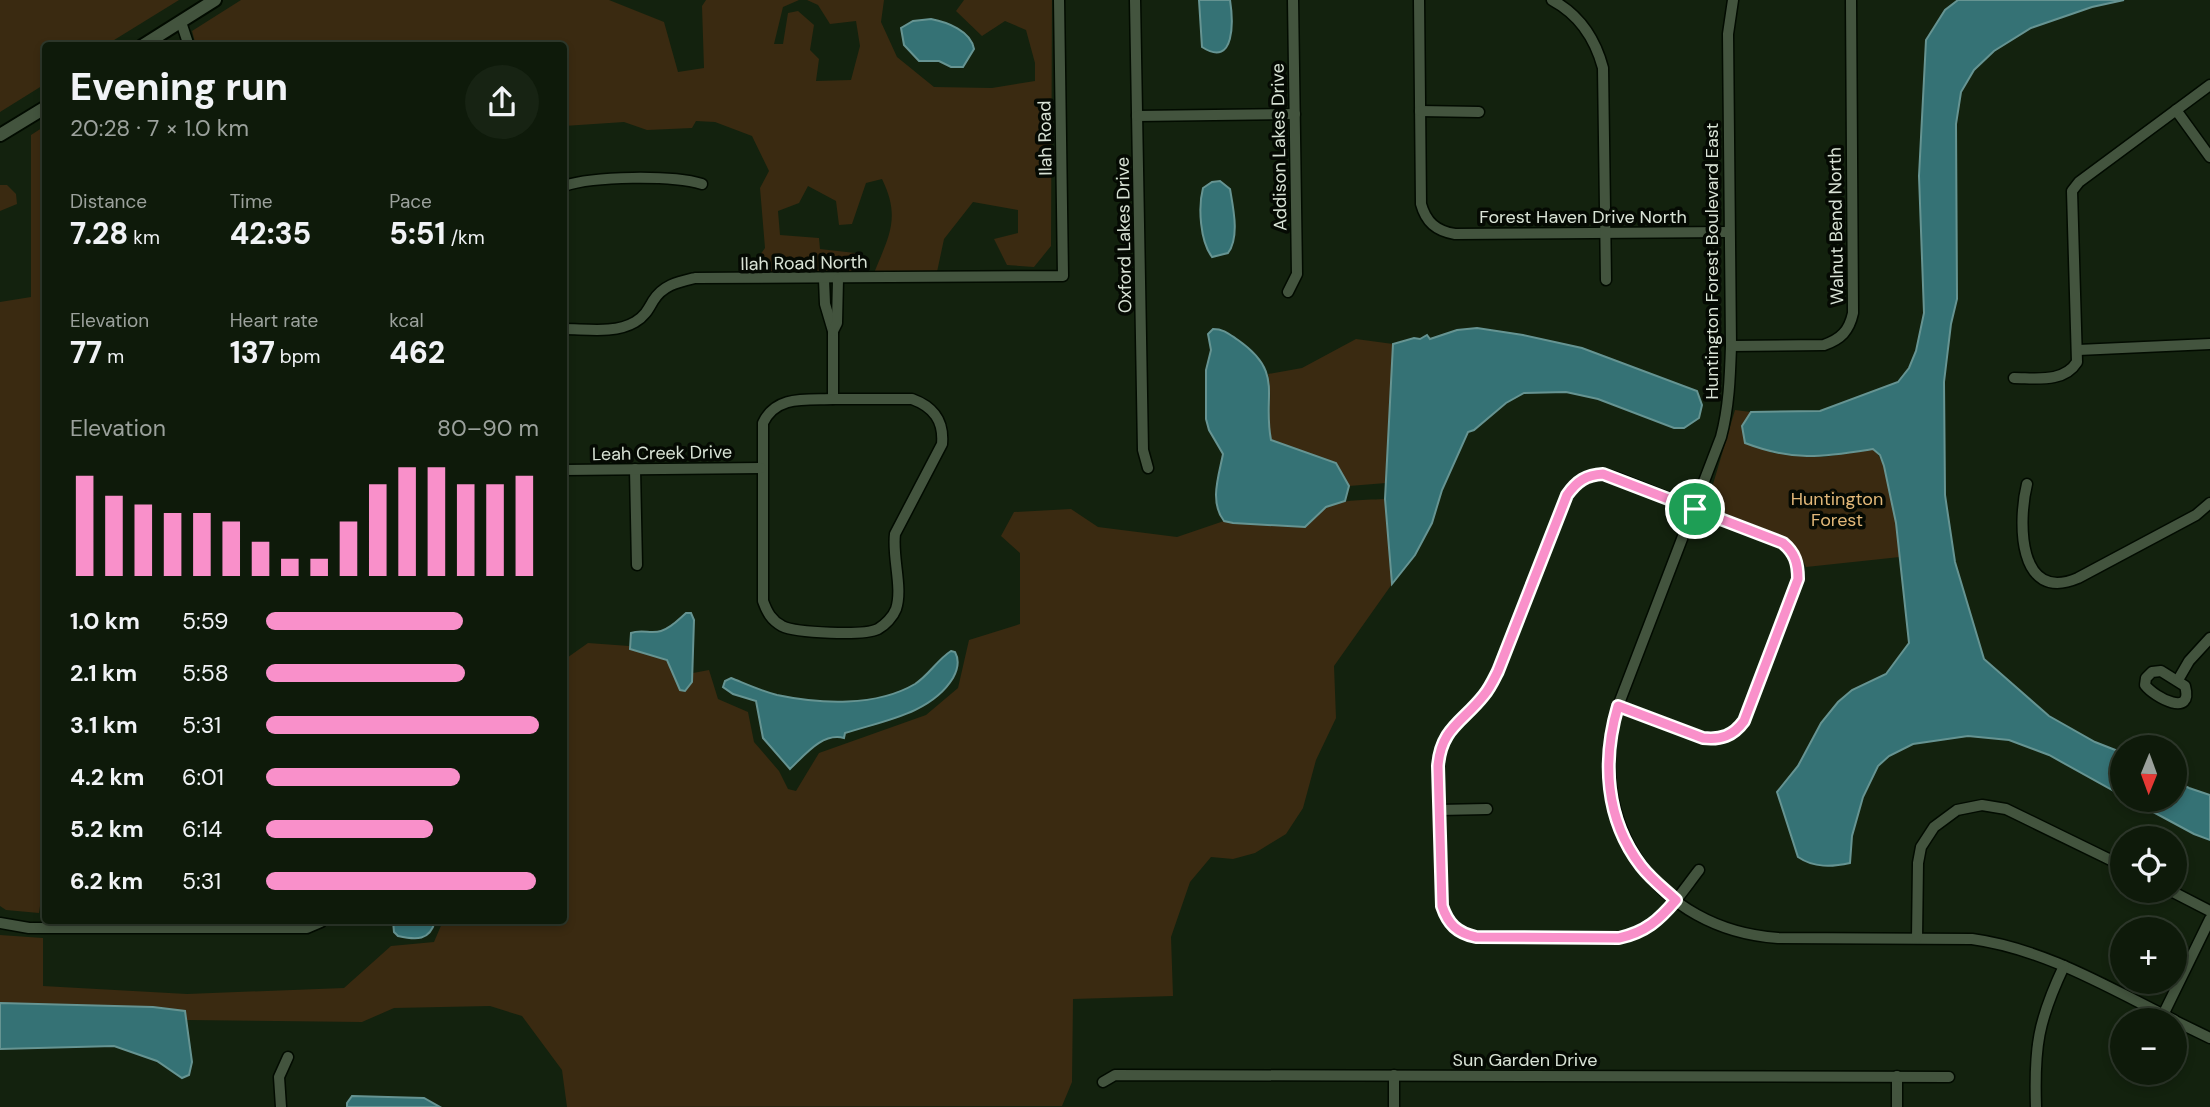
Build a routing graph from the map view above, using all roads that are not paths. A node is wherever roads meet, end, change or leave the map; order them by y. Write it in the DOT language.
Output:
graph roads {
  1 [pos="215,0"];
  2 [pos="1059,0"];
  3 [pos="1135,0"];
  4 [pos="1293,0"];
  5 [pos="1419,0"];
  6 [pos="1552,0"];
  7 [pos="1733,0"];
  8 [pos="1851,0"];
  9 [pos="181,22"];
  10 [pos="148,42"];
  11 [pos="188,42"];
  12 [pos="2210,85"];
  13 [pos="42,109"];
  14 [pos="2176,110"];
  15 [pos="1420,111"];
  16 [pos="1479,112"];
  17 [pos="1295,114"];
  18 [pos="1137,116"];
  19 [pos="0,135"];
  20 [pos="2210,157"];
  21 [pos="702,184"];
  22 [pos="567,185"];
  23 [pos="1729,232"];
  24 [pos="1606,233"];
  25 [pos="1063,276"];
  26 [pos="824,279"];
  27 [pos="838,279"];
  28 [pos="1606,280"];
  29 [pos="1288,292"];
  30 [pos="567,329"];
  31 [pos="833,331"];
  32 [pos="2210,345"];
  33 [pos="1731,346"];
  34 [pos="2078,350"];
  35 [pos="2014,378"];
  36 [pos="833,399"];
  37 [pos="761,468"];
  38 [pos="1148,468"];
  39 [pos="635,469"];
  40 [pos="567,470"];
  41 [pos="2027,484"];
  42 [pos="2210,503"];
  43 [pos="1695,509"];
  44 [pos="637,565"];
  45 [pos="2210,638"];
  46 [pos="2178,680"];
  47 [pos="1618,706"];
  48 [pos="1488,809"];
  49 [pos="1439,810"];
  50 [pos="2110,860"];
  51 [pos="1699,870"];
  52 [pos="2187,899"];
  53 [pos="1676,900"];
  54 [pos="2210,911"];
  55 [pos="2210,919"];
  56 [pos="0,923"];
  57 [pos="316,924"];
  58 [pos="1917,938"];
  59 [pos="2064,966"];
  60 [pos="2149,1008"];
  61 [pos="2166,1008"];
  62 [pos="2187,1027"];
  63 [pos="2210,1038"];
  64 [pos="288,1057"];
  65 [pos="1394,1075"];
  66 [pos="1897,1076"];
  67 [pos="1950,1077"];
  68 [pos="1103,1082"];
  69 [pos="281,1107"];
  70 [pos="1394,1107"];
  71 [pos="1898,1107"];
  72 [pos="2036,1107"];
  1 -- 9 [label="street"];
  2 -- 25 [label="street, Ilah Road"];
  3 -- 18 [label="street, Oxford Lakes Drive"];
  4 -- 17 [label="street, Addison Lakes Drive"];
  5 -- 15 [label="street"];
  6 -- 24 [label="street"];
  7 -- 23 [label="street, Huntington Forest Boulevard East"];
  8 -- 33 [label="street, Walnut Bend North"];
  9 -- 10 [label="street"];
  9 -- 11 [label="street"];
  12 -- 14 [label="street"];
  13 -- 19 [label="street"];
  14 -- 20 [label="street"];
  14 -- 34 [label="street"];
  15 -- 16 [label="street"];
  15 -- 24 [label="street, Forest Haven Drive North"];
  17 -- 18 [label="street"];
  17 -- 29 [label="street, Addison Lakes Drive"];
  18 -- 38 [label="street, Oxford Lakes Drive"];
  21 -- 22 [label="street"];
  23 -- 24 [label="street, Forest Haven Drive North"];
  23 -- 33 [label="street, Huntington Forest Boulevard East"];
  24 -- 28 [label="street"];
  25 -- 27 [label="street, Ilah Road North"];
  26 -- 27 [label="street, Ilah Road North"];
  26 -- 30 [label="street, Ilah Road North"];
  26 -- 31 [label="street"];
  27 -- 31 [label="street"];
  31 -- 36 [label="street"];
  32 -- 34 [label="street"];
  33 -- 43 [label="street, Huntington Forest Boulevard East"];
  34 -- 35 [label="street"];
  36 -- 37 [label="street"];
  36 -- 37 [label="street"];
  37 -- 39 [label="street, Leah Creek Drive"];
  39 -- 40 [label="street, Leah Creek Drive"];
  39 -- 44 [label="street"];
  41 -- 42 [label="street"];
  43 -- 47 [label="street, Huntington Forest Boulevard East"];
  43 -- 47 [label="street"];
  43 -- 49 [label="street"];
  45 -- 46 [label="street"];
  47 -- 53 [label="street, Huntington Forest Boulevard East"];
  48 -- 49 [label="street"];
  49 -- 53 [label="street"];
  50 -- 58 [label="street"];
  51 -- 53 [label="street"];
  52 -- 54 [label="street"];
  53 -- 58 [label="street, Huntington Forest Boulevard East"];
  55 -- 61 [label="street"];
  56 -- 57 [label="street"];
  58 -- 59 [label="street, Huntington Forest Boulevard East"];
  59 -- 60 [label="street, Huntington Forest Boulevard East"];
  59 -- 72 [label="street"];
  62 -- 63 [label="street, Huntington Forest Boulevard East"];
  64 -- 69 [label="street"];
  65 -- 66 [label="street, Sun Garden Drive"];
  65 -- 68 [label="street, Sun Garden Drive"];
  65 -- 70 [label="street"];
  66 -- 67 [label="street, Sun Garden Drive"];
  66 -- 71 [label="street"];
}
